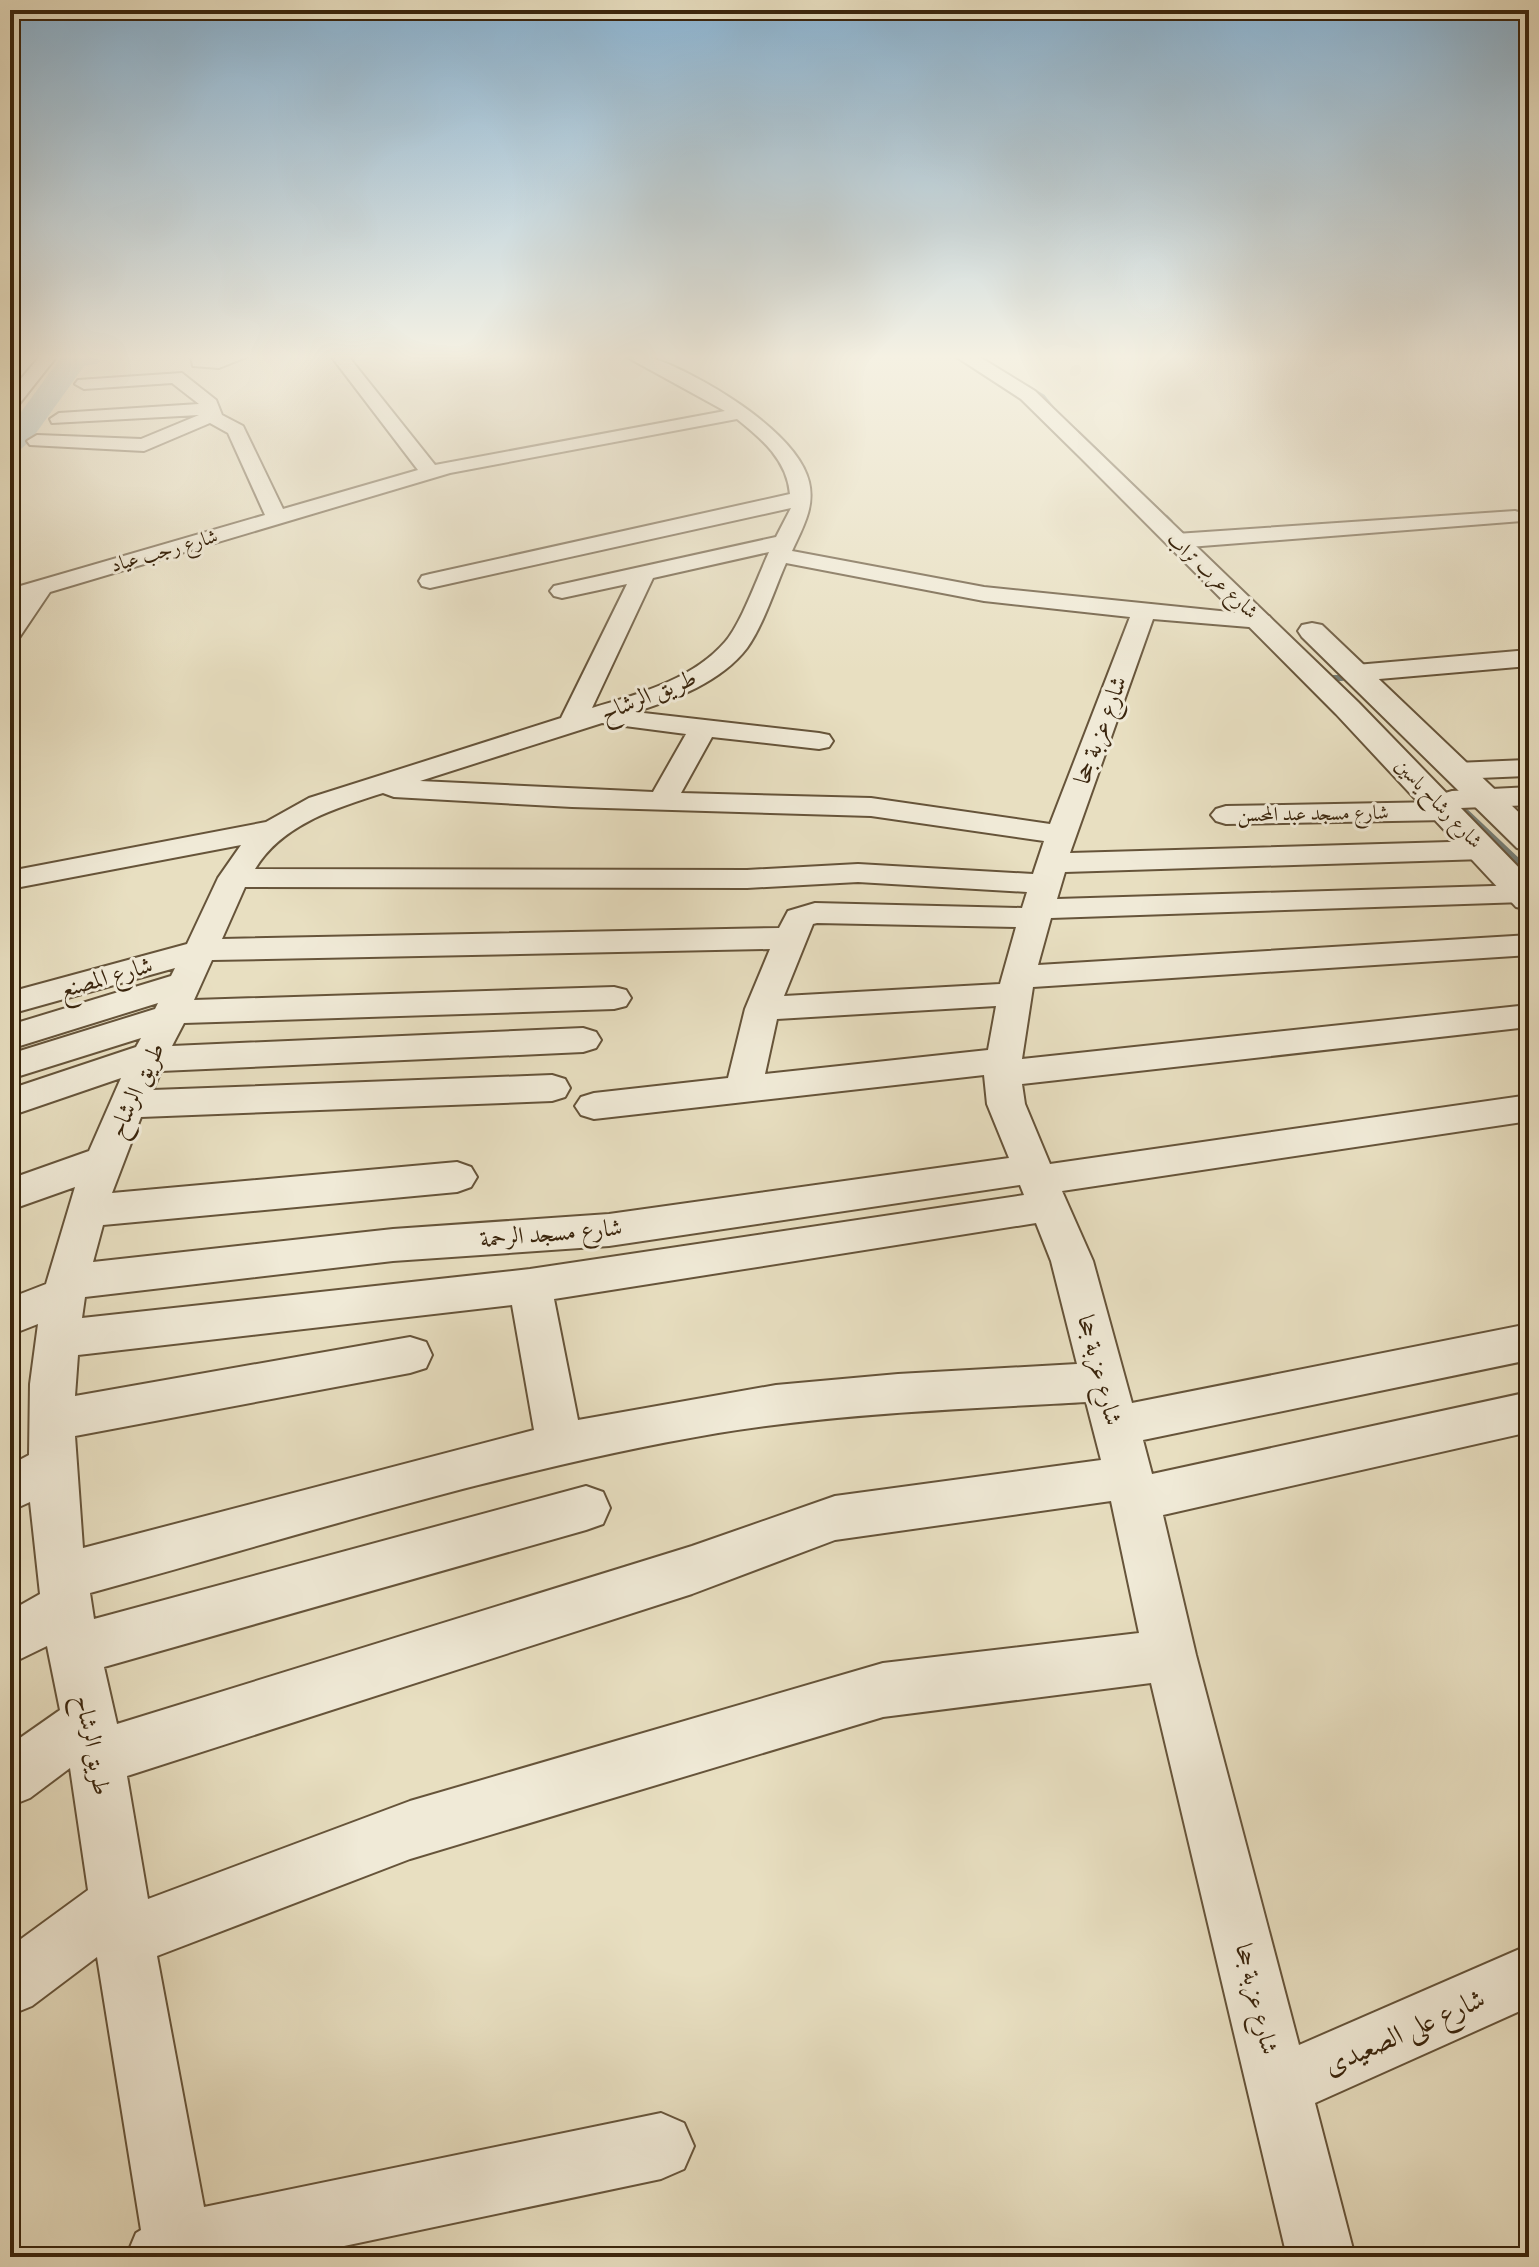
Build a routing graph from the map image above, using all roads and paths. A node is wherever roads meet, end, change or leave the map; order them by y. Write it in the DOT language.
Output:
graph roads {
  1 [pos="251,462"];
  2 [pos="422,462"];
  3 [pos="484,462"];
  4 [pos="788,462"];
  5 [pos="1107,462"];
  6 [pos="1130,462"];
  7 [pos="430,472"];
  8 [pos="1158,488"];
  9 [pos="802,497"];
  10 [pos="1515,517"];
  11 [pos="277,518"];
  12 [pos="1194,536"];
  13 [pos="603,542"];
  14 [pos="782,549"];
  15 [pos="1236,560"];
  16 [pos="641,573"];
  17 [pos="430,581"];
  18 [pos="42,586"];
  19 [pos="562,591"];
  20 [pos="10,596"];
  21 [pos="1147,612"];
  22 [pos="1278,618"];
  23 [pos="10,633"];
  24 [pos="1529,658"];
  25 [pos="1529,673"];
  26 [pos="1364,696"];
  27 [pos="585,719"];
  28 [pos="703,728"];
  29 [pos="819,741"];
  30 [pos="1529,768"];
  31 [pos="373,787"];
  32 [pos="1457,796"];
  33 [pos="1529,796"];
  34 [pos="663,800"];
  35 [pos="1226,815"];
  36 [pos="273,830"];
  37 [pos="1529,841"];
  38 [pos="1484,850"];
  39 [pos="234,878"];
  40 [pos="10,880"];
  41 [pos="1046,882"];
  42 [pos="1526,896"];
  43 [pos="791,938"];
  44 [pos="1529,945"];
  45 [pos="1016,985"];
  46 [pos="183,990"];
  47 [pos="614,998"];
  48 [pos="10,1003"];
  49 [pos="762,1009"];
  50 [pos="1529,1016"];
  51 [pos="10,1037"];
  52 [pos="583,1040"];
  53 [pos="152,1056"];
  54 [pos="10,1067"];
  55 [pos="1002,1068"];
  56 [pos="552,1088"];
  57 [pos="744,1089"];
  58 [pos="10,1103"];
  59 [pos="129,1104"];
  60 [pos="594,1106"];
  61 [pos="1529,1108"];
  62 [pos="103,1161"];
  63 [pos="457,1177"];
  64 [pos="1040,1185"];
  65 [pos="10,1195"];
  66 [pos="86,1211"];
  67 [pos="530,1286"];
  68 [pos="66,1288"];
  69 [pos="10,1317"];
  70 [pos="57,1339"];
  71 [pos="1529,1342"];
  72 [pos="410,1355"];
  73 [pos="1104,1382"];
  74 [pos="1529,1412"];
  75 [pos="53,1420"];
  76 [pos="1116,1426"];
  77 [pos="560,1444"];
  78 [pos="50,1467"];
  79 [pos="10,1489"];
  80 [pos="1132,1489"];
  81 [pos="586,1508"];
  82 [pos="68,1611"];
  83 [pos="10,1639"];
  84 [pos="1170,1655"];
  85 [pos="93,1740"];
  86 [pos="10,1778"];
  87 [pos="122,1920"];
  88 [pos="1529,1976"];
  89 [pos="10,1984"];
  90 [pos="1279,2086"];
  91 [pos="661,2146"];
  92 [pos="173,2254"];
  93 [pos="1321,2257"];
  1 -- 11 [label="street"];
  2 -- 7 [label="street"];
  3 -- 7 [label="street, شارع رجب عياد"];
  4 -- 9 [label="street"];
  5 -- 12 [label="street, شارع عرب تراب"];
  6 -- 8 [label="street"];
  7 -- 11 [label="street, شارع رجب عياد"];
  9 -- 13 [label="street"];
  9 -- 14 [label="street, طريق الرشاح"];
  10 -- 12 [label="street"];
  11 -- 18 [label="street, شارع رجب عياد"];
  12 -- 15 [label="street, شارع عرب تراب"];
  12 -- 22 [label="street, شارع عرب تراب"];
  13 -- 16 [label="street"];
  13 -- 17 [label="street"];
  14 -- 16 [label="street"];
  14 -- 21 [label="street"];
  14 -- 27 [label="street, طريق الرشاح"];
  16 -- 19 [label="street"];
  16 -- 27 [label="street"];
  18 -- 20 [label="street, شارع رجب عياد"];
  18 -- 23 [label="street"];
  21 -- 22 [label="street"];
  21 -- 41 [label="street, شارع عزبة جحا"];
  22 -- 26 [label="street, شارع عرب تراب"];
  22 -- 26 [label="street, شارع عرب تراب"];
  24 -- 26 [label="street"];
  25 -- 26 [label="street"];
  26 -- 32 [label="street, شارع رشاح ياسين"];
  27 -- 28 [label="street"];
  27 -- 31 [label="street, طريق الرشاح"];
  28 -- 29 [label="street"];
  28 -- 34 [label="street"];
  30 -- 32 [label="street"];
  31 -- 34 [label="street"];
  31 -- 36 [label="street, طريق الرشاح"];
  32 -- 33 [label="street"];
  32 -- 35 [label="street, شارع مسجد عبد المحسن"];
  32 -- 37 [label="street, شارع رشاح ياسين"];
  32 -- 38 [label="street, شارع رشاح ياسين"];
  34 -- 41 [label="street"];
  36 -- 39 [label="street, طريق الرشاح"];
  36 -- 40 [label="street"];
  38 -- 41 [label="street"];
  38 -- 42 [label="street, شارع رشاح ياسين"];
  39 -- 41 [label="street"];
  39 -- 46 [label="street, طريق الرشاح"];
  41 -- 42 [label="street"];
  41 -- 43 [label="street"];
  41 -- 45 [label="street, شارع عزبة جحا"];
  43 -- 46 [label="street"];
  43 -- 49 [label="street"];
  44 -- 45 [label="street"];
  45 -- 49 [label="street"];
  45 -- 55 [label="street, شارع عزبة جحا"];
  46 -- 47 [label="street"];
  46 -- 48 [label="street, شارع المصنع"];
  46 -- 51 [label="street"];
  46 -- 53 [label="street, طريق الرشاح"];
  46 -- 54 [label="street"];
  49 -- 57 [label="street"];
  50 -- 55 [label="street"];
  52 -- 53 [label="street"];
  53 -- 58 [label="street"];
  53 -- 59 [label="street, طريق الرشاح"];
  55 -- 57 [label="street"];
  55 -- 64 [label="street, شارع عزبة جحا"];
  56 -- 59 [label="street"];
  57 -- 60 [label="street"];
  59 -- 62 [label="street, طريق الرشاح"];
  61 -- 64 [label="street"];
  62 -- 65 [label="street"];
  62 -- 66 [label="street, طريق الرشاح"];
  63 -- 66 [label="street"];
  64 -- 67 [label="street"];
  64 -- 68 [label="street, شارع مسجد الرحمة"];
  64 -- 73 [label="street, شارع عزبة جحا"];
  66 -- 68 [label="street, طريق الرشاح"];
  67 -- 70 [label="street"];
  67 -- 77 [label="street"];
  68 -- 69 [label="street, شارع مسجد الرحمة"];
  68 -- 70 [label="street, طريق الرشاح"];
  70 -- 75 [label="street, طريق الرشاح"];
  71 -- 76 [label="street"];
  72 -- 75 [label="street"];
  73 -- 76 [label="street, شارع عزبة جحا"];
  73 -- 77 [label="street"];
  74 -- 80 [label="street"];
  75 -- 78 [label="street, طريق الرشاح"];
  76 -- 80 [label="street, شارع عزبة جحا"];
  77 -- 82 [label="street"];
  78 -- 79 [label="street"];
  78 -- 82 [label="street, طريق الرشاح"];
  80 -- 84 [label="street, شارع عزبة جحا"];
  80 -- 85 [label="street"];
  81 -- 82 [label="street"];
  82 -- 83 [label="street"];
  82 -- 85 [label="street, طريق الرشاح"];
  84 -- 87 [label="street"];
  84 -- 90 [label="street, شارع عزبة جحا"];
  85 -- 86 [label="street"];
  85 -- 87 [label="street, طريق الرشاح"];
  87 -- 89 [label="street"];
  87 -- 92 [label="street, طريق الرشاح"];
  88 -- 90 [label="street, شارع على الصعيدى"];
  90 -- 93 [label="street, شارع عزبة جحا"];
  91 -- 92 [label="street"];
}
